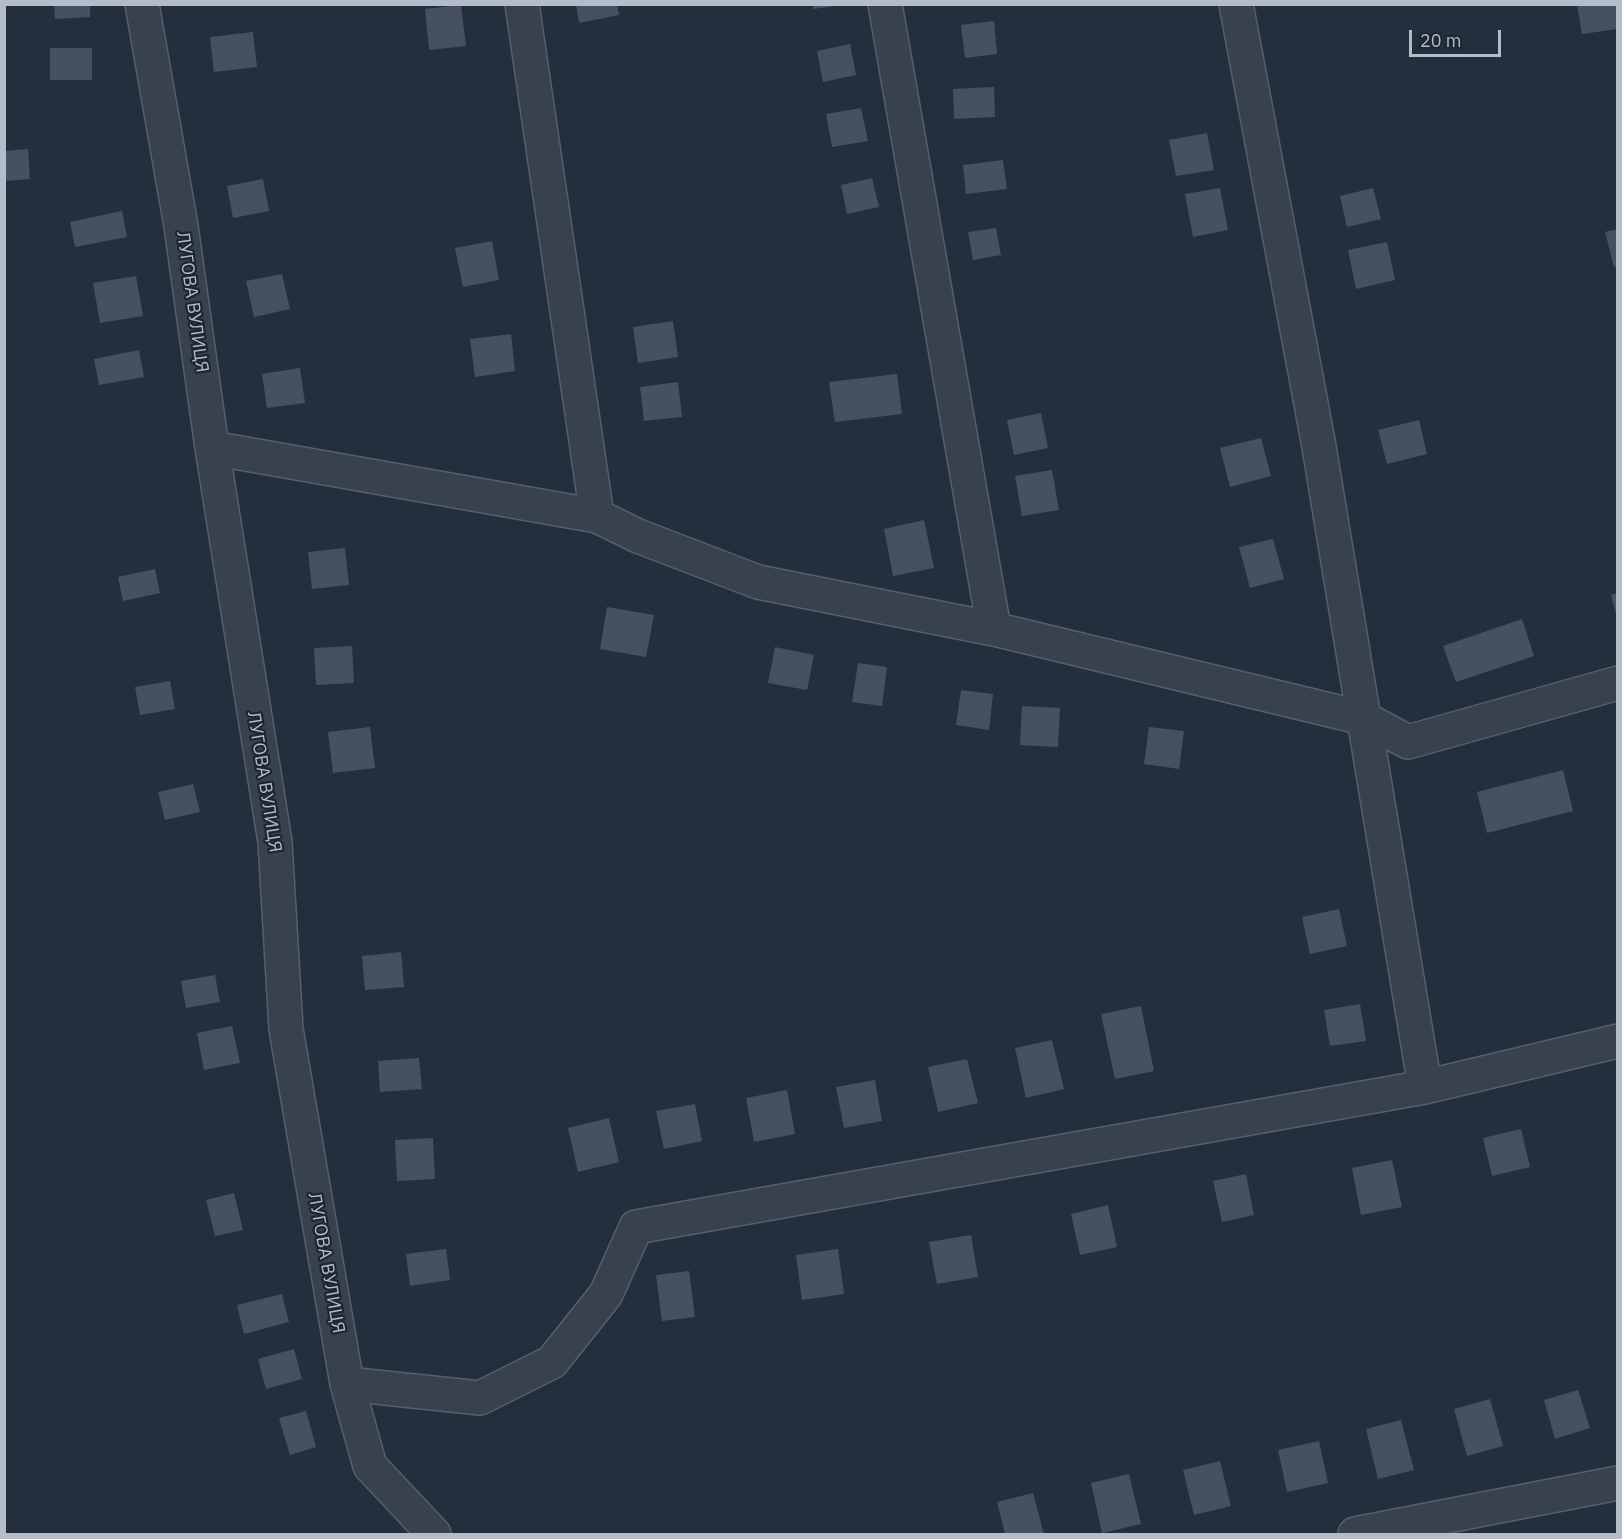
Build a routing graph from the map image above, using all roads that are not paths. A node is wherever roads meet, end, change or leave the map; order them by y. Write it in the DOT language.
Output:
graph roads {
  1 [pos="142,4"];
  2 [pos="522,4"];
  3 [pos="885,4"];
  4 [pos="1236,4"];
  5 [pos="212,447"];
  6 [pos="597,516"];
  7 [pos="994,629"];
  8 [pos="1617,683"];
  9 [pos="1363,718"];
  10 [pos="1617,1041"];
  11 [pos="1425,1088"];
  12 [pos="347,1384"];
  13 [pos="1617,1483"];
  14 [pos="434,1534"];
  15 [pos="1355,1534"];
  1 -- 5 [label="street, ЛУГОВА ВУЛИЦЯ"];
  2 -- 6 [label="street"];
  3 -- 7 [label="street"];
  4 -- 9 [label="street"];
  5 -- 6 [label="street"];
  5 -- 12 [label="street, ЛУГОВА ВУЛИЦЯ"];
  6 -- 7 [label="street"];
  7 -- 9 [label="street"];
  8 -- 9 [label="street"];
  9 -- 11 [label="street"];
  10 -- 11 [label="street"];
  11 -- 12 [label="street"];
  12 -- 14 [label="street, ЛУГОВА ВУЛИЦЯ"];
  13 -- 15 [label="street"];
}
